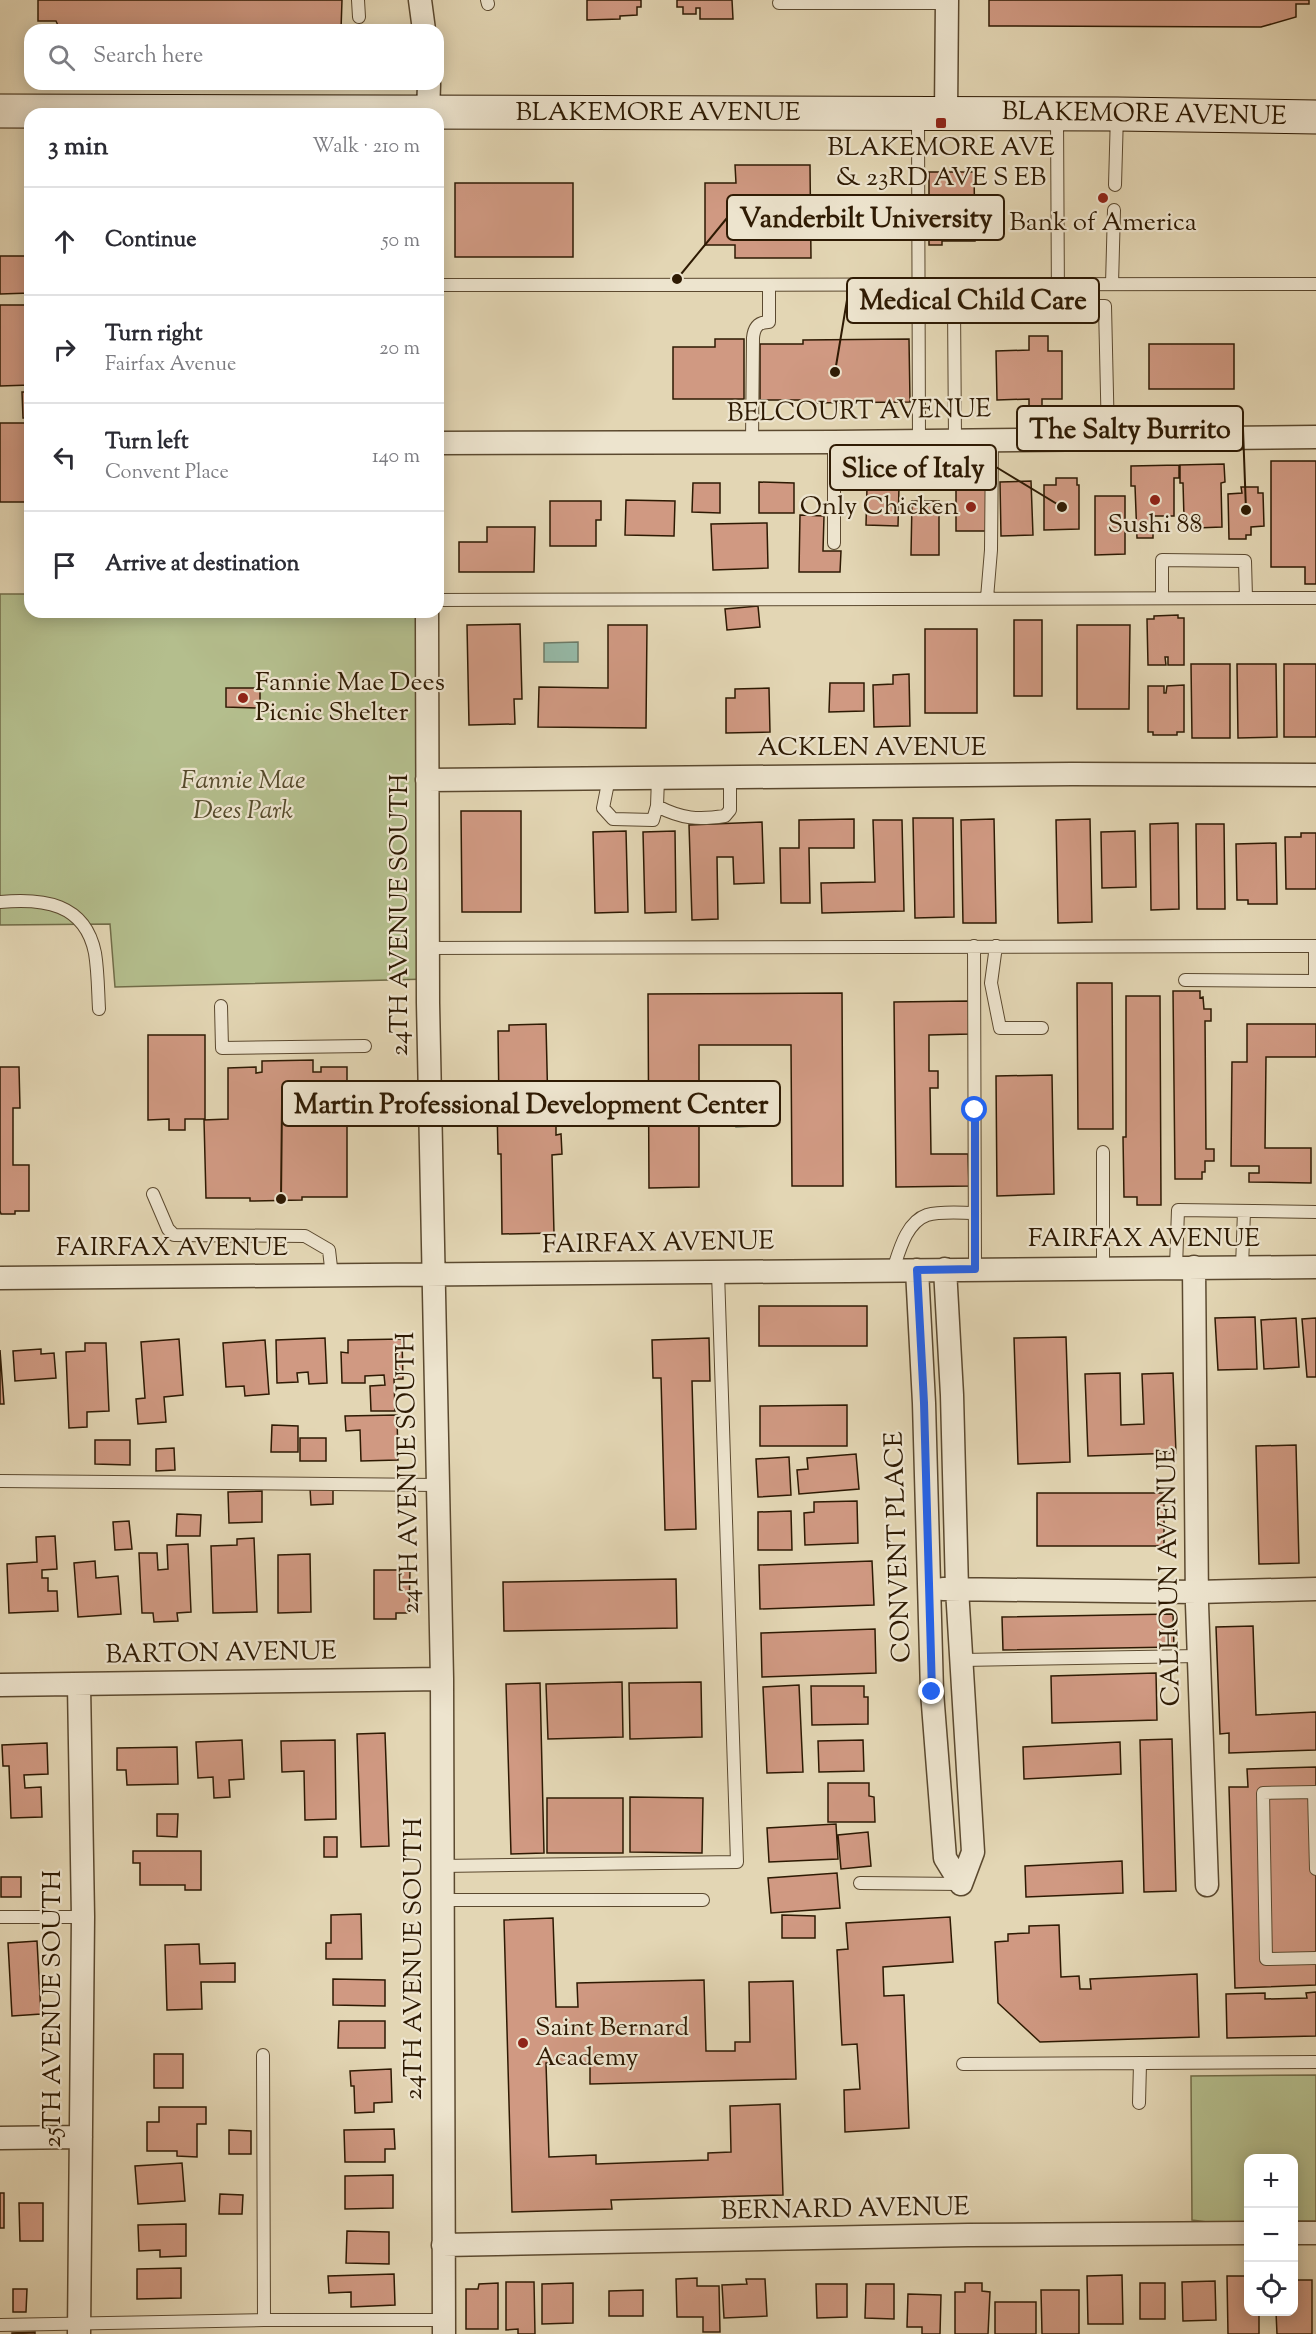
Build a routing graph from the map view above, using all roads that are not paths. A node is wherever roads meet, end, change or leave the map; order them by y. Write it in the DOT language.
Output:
graph roads {
  1 [pos="358,0"];
  2 [pos="420,0"];
  3 [pos="890,2"];
  4 [pos="947,2"];
  5 [pos="779,3"];
  6 [pos="359,17"];
  7 [pos="423,24"];
  8 [pos="429,103"];
  9 [pos="273,108"];
  10 [pos="0,111"];
  11 [pos="24,111"];
  12 [pos="932,113"];
  13 [pos="1057,114"];
  14 [pos="1117,114"];
  15 [pos="1316,117"];
  16 [pos="1115,185"];
  17 [pos="1114,210"];
  18 [pos="1058,284"];
  19 [pos="1108,284"];
  20 [pos="1316,284"];
  21 [pos="444,285"];
  22 [pos="769,285"];
  23 [pos="919,285"];
  24 [pos="1058,305"];
  25 [pos="1105,306"];
  26 [pos="1316,437"];
  27 [pos="1108,438"];
  28 [pos="992,439"];
  29 [pos="955,440"];
  30 [pos="919,441"];
  31 [pos="752,442"];
  32 [pos="834,442"];
  33 [pos="444,443"];
  34 [pos="834,543"];
  35 [pos="987,598"];
  36 [pos="1162,598"];
  37 [pos="1246,598"];
  38 [pos="1316,598"];
  39 [pos="444,600"];
  40 [pos="427,618"];
  41 [pos="1316,775"];
  42 [pos="730,777"];
  43 [pos="609,778"];
  44 [pos="658,778"];
  45 [pos="428,780"];
  46 [pos="657,806"];
  47 [pos="0,902"];
  48 [pos="974,946"];
  49 [pos="996,946"];
  50 [pos="1315,946"];
  51 [pos="428,948"];
  52 [pos="1185,980"];
  53 [pos="1315,980"];
  54 [pos="221,1006"];
  55 [pos="99,1009"];
  56 [pos="1042,1028"];
  57 [pos="365,1046"];
  58 [pos="1103,1152"];
  59 [pos="153,1194"];
  60 [pos="1244,1211"];
  61 [pos="1316,1212"];
  62 [pos="975,1213"];
  63 [pos="1185,1267"];
  64 [pos="1242,1267"];
  65 [pos="1316,1267"];
  66 [pos="1103,1268"];
  67 [pos="945,1269"];
  68 [pos="975,1269"];
  69 [pos="893,1270"];
  70 [pos="917,1270"];
  71 [pos="718,1272"];
  72 [pos="435,1275"];
  73 [pos="332,1276"];
  74 [pos="0,1278"];
  75 [pos="0,1481"];
  76 [pos="437,1485"];
  77 [pos="1316,1588"];
  78 [pos="928,1589"];
  79 [pos="957,1589"];
  80 [pos="1197,1592"];
  81 [pos="1199,1656"];
  82 [pos="962,1660"];
  83 [pos="442,1679"];
  84 [pos="0,1685"];
  85 [pos="79,1685"];
  86 [pos="1315,1792"];
  87 [pos="442,1866"];
  88 [pos="1316,1869"];
  89 [pos="860,1883"];
  90 [pos="960,1884"];
  91 [pos="1207,1885"];
  92 [pos="442,1900"];
  93 [pos="703,1900"];
  94 [pos="0,1917"];
  95 [pos="83,1917"];
  96 [pos="1316,1958"];
  97 [pos="263,2055"];
  98 [pos="1316,2062"];
  99 [pos="963,2064"];
  100 [pos="1140,2064"];
  101 [pos="1139,2103"];
  102 [pos="81,2137"];
  103 [pos="0,2138"];
  104 [pos="1298,2233"];
  105 [pos="1316,2233"];
  106 [pos="1244,2234"];
  107 [pos="443,2245"];
  108 [pos="264,2320"];
  109 [pos="0,2325"];
  110 [pos="444,2327"];
  111 [pos="79,2329"];
  1 -- 6 [label="lane"];
  2 -- 7 [label="street"];
  3 -- 4 [label="lane"];
  3 -- 5 [label="lane"];
  4 -- 12 [label="street"];
  8 -- 9 [label="main road, BLAKEMORE AVENUE"];
  8 -- 12 [label="main road, BLAKEMORE AVENUE"];
  10 -- 11 [label="main road, BLAKEMORE AVENUE"];
  12 -- 13 [label="main road, BLAKEMORE AVENUE"];
  12 -- 23 [label="lane"];
  13 -- 14 [label="main road, BLAKEMORE AVENUE"];
  13 -- 18 [label="lane"];
  14 -- 15 [label="main road, BLAKEMORE AVENUE"];
  14 -- 16 [label="lane"];
  17 -- 19 [label="lane"];
  18 -- 19 [label="lane"];
  18 -- 23 [label="lane"];
  18 -- 24 [label="lane"];
  19 -- 20 [label="lane"];
  19 -- 25 [label="lane"];
  21 -- 22 [label="lane"];
  22 -- 23 [label="lane"];
  22 -- 31 [label="lane"];
  23 -- 30 [label="lane"];
  24 -- 25 [label="lane"];
  24 -- 29 [label="lane"];
  25 -- 27 [label="lane"];
  26 -- 27 [label="street, BELCOURT AVENUE"];
  27 -- 28 [label="street, BELCOURT AVENUE"];
  28 -- 29 [label="street, BELCOURT AVENUE"];
  28 -- 35 [label="lane"];
  29 -- 30 [label="street, BELCOURT AVENUE"];
  30 -- 32 [label="street, BELCOURT AVENUE"];
  31 -- 32 [label="street, BELCOURT AVENUE"];
  31 -- 33 [label="street, BELCOURT AVENUE"];
  32 -- 34 [label="lane"];
  35 -- 36 [label="lane"];
  35 -- 39 [label="lane"];
  36 -- 37 [label="lane"];
  36 -- 37 [label="lane"];
  37 -- 38 [label="lane"];
  40 -- 45 [label="street, 24TH AVENUE SOUTH"];
  41 -- 42 [label="street, ACKLEN AVENUE"];
  42 -- 44 [label="street, ACKLEN AVENUE"];
  42 -- 46 [label="lane"];
  43 -- 44 [label="street, ACKLEN AVENUE"];
  43 -- 45 [label="street, ACKLEN AVENUE"];
  43 -- 46 [label="lane"];
  44 -- 46 [label="lane"];
  45 -- 51 [label="street, 24TH AVENUE SOUTH"];
  47 -- 55 [label="lane"];
  48 -- 49 [label="lane"];
  48 -- 51 [label="lane"];
  48 -- 62 [label="lane"];
  49 -- 50 [label="lane"];
  49 -- 56 [label="lane"];
  50 -- 53 [label="lane"];
  51 -- 72 [label="street, 24TH AVENUE SOUTH"];
  52 -- 53 [label="lane"];
  54 -- 57 [label="lane"];
  58 -- 66 [label="lane"];
  59 -- 73 [label="lane"];
  60 -- 61 [label="lane"];
  60 -- 63 [label="lane"];
  60 -- 64 [label="lane"];
  62 -- 68 [label="lane"];
  62 -- 69 [label="lane"];
  63 -- 64 [label="street, FAIRFAX AVENUE"];
  63 -- 66 [label="street, FAIRFAX AVENUE"];
  63 -- 80 [label="street, CALHOUN AVENUE"];
  64 -- 65 [label="street, FAIRFAX AVENUE"];
  66 -- 68 [label="street, FAIRFAX AVENUE"];
  67 -- 68 [label="street, FAIRFAX AVENUE"];
  67 -- 70 [label="street, FAIRFAX AVENUE"];
  67 -- 79 [label="street"];
  69 -- 70 [label="street, FAIRFAX AVENUE"];
  69 -- 71 [label="street, FAIRFAX AVENUE"];
  70 -- 78 [label="street, CONVENT PLACE"];
  71 -- 72 [label="street, FAIRFAX AVENUE"];
  71 -- 87 [label="lane"];
  72 -- 73 [label="street, FAIRFAX AVENUE"];
  72 -- 76 [label="street, 24TH AVENUE SOUTH"];
  73 -- 74 [label="street, FAIRFAX AVENUE"];
  75 -- 76 [label="lane"];
  76 -- 83 [label="street, 24TH AVENUE SOUTH"];
  77 -- 80 [label="street"];
  78 -- 79 [label="street"];
  78 -- 90 [label="street, CONVENT PLACE"];
  79 -- 80 [label="street"];
  79 -- 82 [label="street"];
  80 -- 81 [label="street, CALHOUN AVENUE"];
  81 -- 82 [label="lane"];
  81 -- 91 [label="street, CALHOUN AVENUE"];
  82 -- 90 [label="street"];
  83 -- 85 [label="street, BARTON AVENUE"];
  83 -- 87 [label="street, 24TH AVENUE SOUTH"];
  84 -- 85 [label="street, BARTON AVENUE"];
  85 -- 95 [label="street, 25TH AVENUE SOUTH"];
  86 -- 88 [label="lane"];
  86 -- 96 [label="lane"];
  87 -- 92 [label="street, 24TH AVENUE SOUTH"];
  89 -- 90 [label="lane"];
  92 -- 93 [label="lane"];
  92 -- 107 [label="street, 24TH AVENUE SOUTH"];
  94 -- 95 [label="lane"];
  95 -- 102 [label="street, 25TH AVENUE SOUTH"];
  97 -- 108 [label="lane"];
  98 -- 100 [label="lane"];
  99 -- 100 [label="lane"];
  100 -- 101 [label="lane"];
  102 -- 103 [label="street"];
  102 -- 111 [label="street, 25TH AVENUE SOUTH"];
  104 -- 105 [label="street"];
  106 -- 107 [label="street, BERNARD AVENUE"];
  107 -- 110 [label="street, 24TH AVENUE SOUTH"];
  108 -- 110 [label="lane"];
  108 -- 111 [label="lane"];
  109 -- 111 [label="lane"];
}
